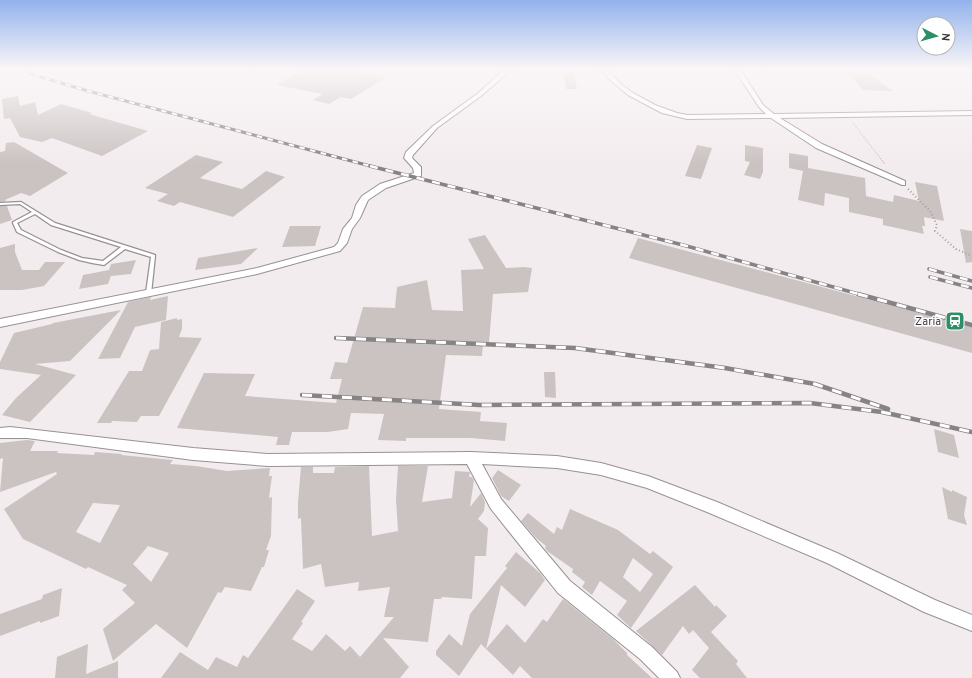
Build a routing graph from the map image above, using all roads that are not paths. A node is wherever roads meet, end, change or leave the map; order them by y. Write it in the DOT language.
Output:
graph roads {
  1 [pos="472,101"];
  2 [pos="644,101"];
  3 [pos="758,101"];
  4 [pos="972,113"];
  5 [pos="773,116"];
  6 [pos="902,183"];
  7 [pos="0,204"];
  8 [pos="35,212"];
  9 [pos="124,247"];
  10 [pos="149,293"];
  11 [pos="0,323"];
  12 [pos="0,433"];
  13 [pos="471,458"];
  14 [pos="972,623"];
  15 [pos="671,678"];
  1 -- 10 [label="street"];
  2 -- 5 [label="street"];
  3 -- 5 [label="street"];
  4 -- 5 [label="street"];
  5 -- 6 [label="street"];
  7 -- 8 [label="lane"];
  8 -- 9 [label="lane"];
  8 -- 9 [label="lane"];
  9 -- 10 [label="lane"];
  10 -- 11 [label="street"];
  12 -- 13 [label="street"];
  13 -- 14 [label="street"];
  13 -- 15 [label="street"];
}
